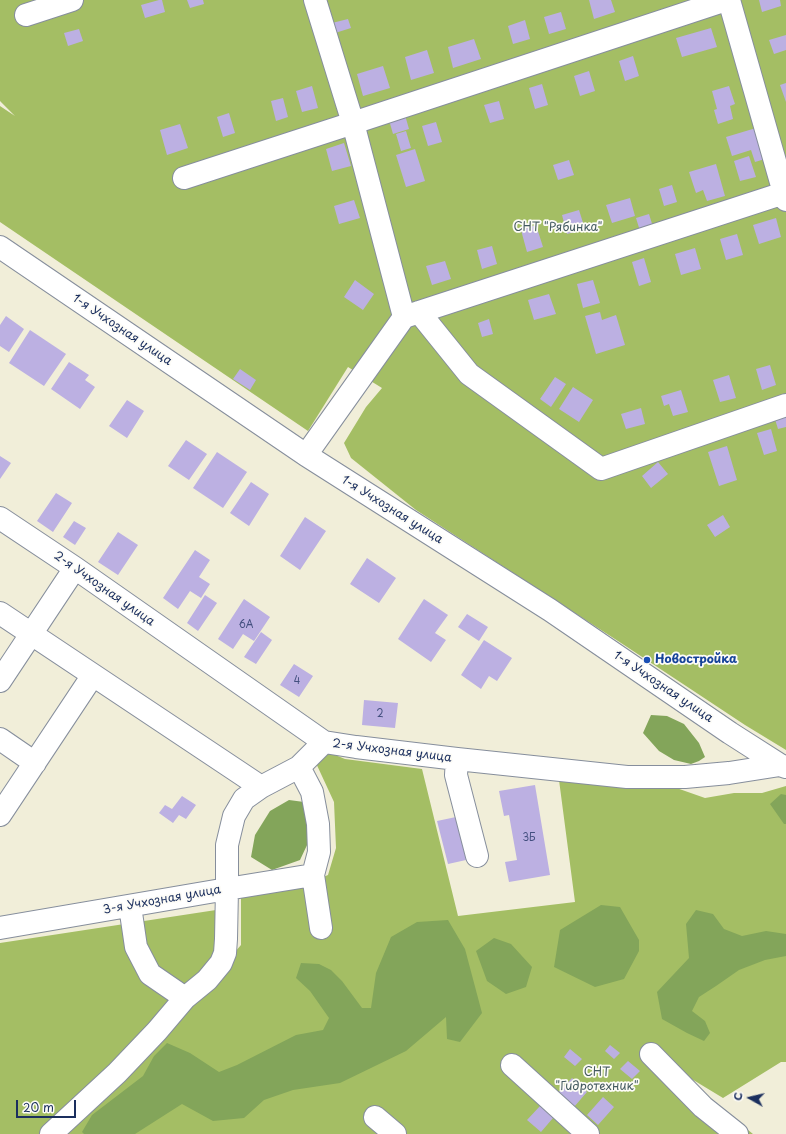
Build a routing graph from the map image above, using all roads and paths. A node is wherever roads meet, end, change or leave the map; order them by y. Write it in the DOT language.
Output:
graph roads {
  1 [pos="72,0"];
  2 [pos="316,0"];
  3 [pos="726,0"];
  4 [pos="729,0"];
  5 [pos="26,15"];
  6 [pos="353,124"];
  7 [pos="184,178"];
  8 [pos="785,197"];
  9 [pos="0,247"];
  10 [pos="412,314"];
  11 [pos="786,405"];
  12 [pos="306,455"];
  13 [pos="0,518"];
  14 [pos="75,568"];
  15 [pos="0,613"];
  16 [pos="31,634"];
  17 [pos="93,675"];
  18 [pos="0,681"];
  19 [pos="0,739"];
  20 [pos="324,742"];
  21 [pos="457,759"];
  22 [pos="35,762"];
  23 [pos="783,766"];
  24 [pos="299,767"];
  25 [pos="261,787"];
  26 [pos="0,815"];
  27 [pos="477,856"];
  28 [pos="313,875"];
  29 [pos="228,889"];
  30 [pos="130,906"];
  31 [pos="0,928"];
  32 [pos="321,928"];
  33 [pos="185,998"];
  34 [pos="651,1054"];
  35 [pos="512,1065"];
  36 [pos="375,1117"];
  37 [pos="51,1134"];
  38 [pos="395,1134"];
  39 [pos="588,1134"];
  40 [pos="737,1134"];
  1 -- 5 [label="street"];
  2 -- 6 [label="street"];
  3 -- 6 [label="street"];
  4 -- 8 [label="street"];
  6 -- 7 [label="street"];
  6 -- 10 [label="street"];
  8 -- 10 [label="street"];
  9 -- 12 [label="street, 1-я Учхозная улица"];
  10 -- 11 [label="street"];
  10 -- 12 [label="street"];
  12 -- 23 [label="street, 1-я Учхозная улица"];
  13 -- 14 [label="street, 2-я Учхозная улица"];
  14 -- 16 [label="street"];
  14 -- 20 [label="street, 2-я Учхозная улица"];
  15 -- 16 [label="street"];
  16 -- 17 [label="street"];
  16 -- 18 [label="street"];
  17 -- 22 [label="street"];
  17 -- 25 [label="street"];
  19 -- 22 [label="street"];
  20 -- 21 [label="street, 2-я Учхозная улица"];
  20 -- 24 [label="street, 3-я Учхозная улица"];
  21 -- 23 [label="street, 2-я Учхозная улица"];
  21 -- 27 [label="street"];
  22 -- 26 [label="street"];
  24 -- 25 [label="street, 3-я Учхозная улица"];
  24 -- 28 [label="street"];
  25 -- 29 [label="street, 3-я Учхозная улица"];
  28 -- 29 [label="street"];
  28 -- 32 [label="street"];
  29 -- 30 [label="street, 3-я Учхозная улица"];
  29 -- 33 [label="street"];
  30 -- 31 [label="street, 3-я Учхозная улица"];
  30 -- 33 [label="street"];
  33 -- 37 [label="street"];
  34 -- 40 [label="street"];
  35 -- 39 [label="street"];
  36 -- 38 [label="street"];
}
